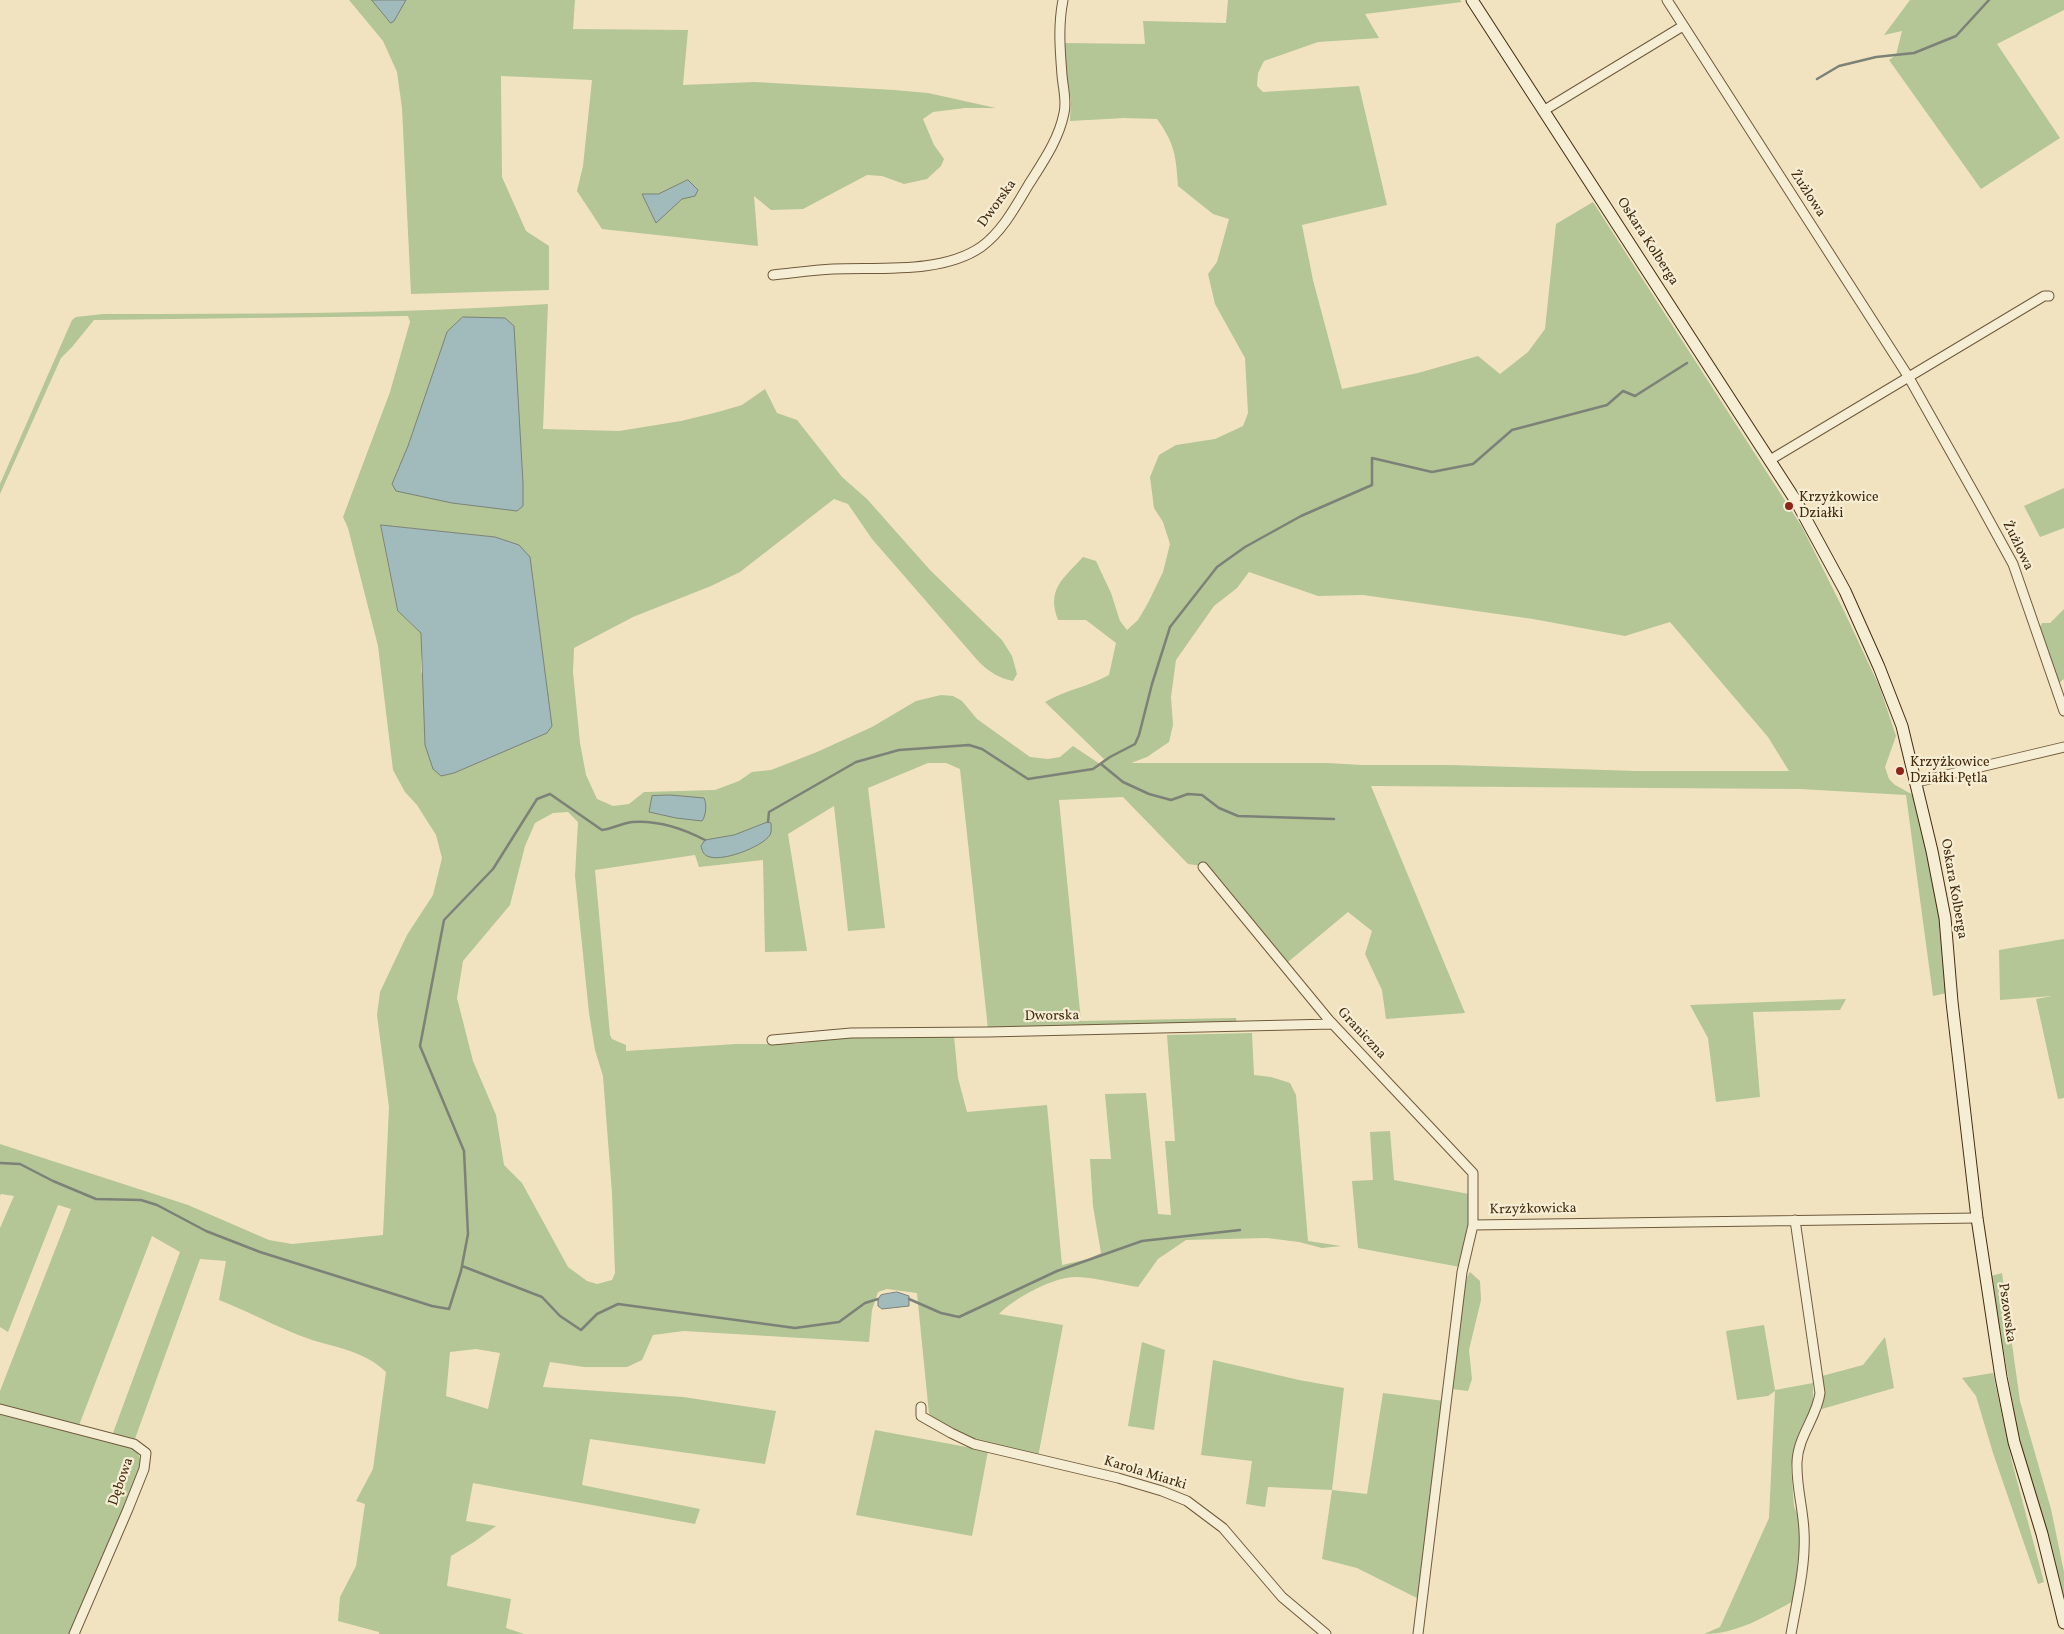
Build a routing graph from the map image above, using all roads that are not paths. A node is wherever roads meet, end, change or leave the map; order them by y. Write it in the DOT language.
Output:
graph roads {
  1 [pos="1063,0"];
  2 [pos="1472,0"];
  3 [pos="1668,0"];
  4 [pos="1683,26"];
  5 [pos="1543,111"];
  6 [pos="773,274"];
  7 [pos="2049,296"];
  8 [pos="1908,376"];
  9 [pos="1770,460"];
  10 [pos="2064,712"];
  11 [pos="2064,747"];
  12 [pos="1917,782"];
  13 [pos="1203,868"];
  14 [pos="1952,1002"];
  15 [pos="1334,1024"];
  16 [pos="772,1040"];
  17 [pos="1977,1218"];
  18 [pos="1795,1220"];
  19 [pos="1473,1225"];
  20 [pos="921,1407"];
  21 [pos="0,1409"];
  22 [pos="2064,1623"];
  23 [pos="74,1634"];
  24 [pos="1326,1634"];
  25 [pos="1418,1634"];
  26 [pos="1790,1634"];
  1 -- 6 [label="street, Dworska"];
  2 -- 5 [label="main road, Oskara Kolberga"];
  3 -- 4 [label="street, Żużlowa"];
  4 -- 5 [label="street"];
  4 -- 8 [label="street, Żużlowa"];
  5 -- 9 [label="main road, Oskara Kolberga"];
  7 -- 8 [label="street"];
  8 -- 9 [label="street"];
  8 -- 10 [label="street, Żużlowa"];
  9 -- 12 [label="main road, Oskara Kolberga"];
  11 -- 12 [label="street"];
  12 -- 14 [label="main road, Oskara Kolberga"];
  13 -- 15 [label="street, Graniczna"];
  14 -- 17 [label="main road, Pszowska"];
  15 -- 16 [label="street, Dworska"];
  15 -- 19 [label="street, Graniczna"];
  17 -- 18 [label="street, Krzyżkowicka"];
  17 -- 22 [label="main road, Pszowska"];
  18 -- 19 [label="street, Krzyżkowicka"];
  18 -- 26 [label="street"];
  19 -- 25 [label="street, Krzyżkowicka"];
  20 -- 24 [label="street, Karola Miarki"];
  21 -- 23 [label="street, Dębowa"];
}
